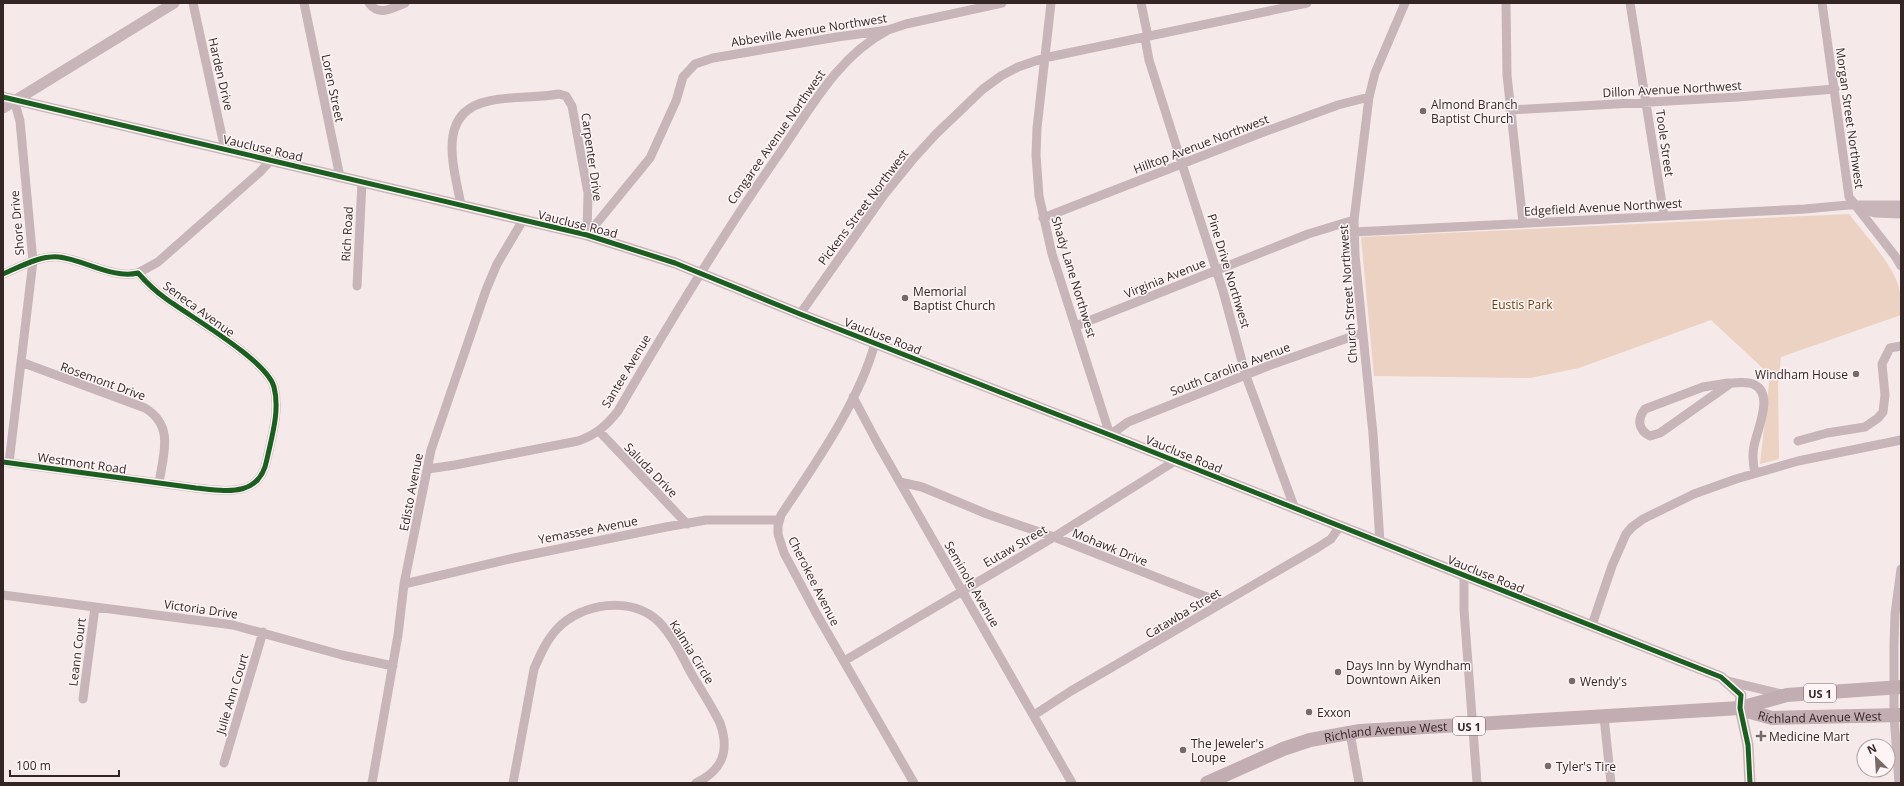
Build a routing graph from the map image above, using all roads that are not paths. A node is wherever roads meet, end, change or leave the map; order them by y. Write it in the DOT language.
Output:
graph roads {
  1 [pos="174,3"];
  2 [pos="193,3"];
  3 [pos="304,3"];
  4 [pos="369,3"];
  5 [pos="405,3"];
  6 [pos="1002,3"];
  7 [pos="1050,3"];
  8 [pos="1141,3"];
  9 [pos="1307,3"];
  10 [pos="1405,3"];
  11 [pos="1506,3"];
  12 [pos="1630,3"];
  13 [pos="1822,3"];
  14 [pos="888,30"];
  15 [pos="1146,38"];
  16 [pos="1044,58"];
  17 [pos="1835,89"];
  18 [pos="3,97"];
  19 [pos="1369,97"];
  20 [pos="14,100"];
  21 [pos="1647,102"];
  22 [pos="3,108"];
  23 [pos="1510,110"];
  24 [pos="225,150"];
  25 [pos="271,160"];
  26 [pos="1182,164"];
  27 [pos="340,177"];
  28 [pos="362,182"];
  29 [pos="462,205"];
  30 [pos="1854,205"];
  31 [pos="1901,205"];
  32 [pos="1901,214"];
  33 [pos="1664,216"];
  34 [pos="1043,218"];
  35 [pos="523,220"];
  36 [pos="1354,220"];
  37 [pos="1524,223"];
  38 [pos="1354,232"];
  39 [pos="587,235"];
  40 [pos="33,262"];
  41 [pos="1901,266"];
  42 [pos="1216,270"];
  43 [pos="138,273"];
  44 [pos="700,273"];
  45 [pos="3,274"];
  46 [pos="357,286"];
  47 [pos="800,314"];
  48 [pos="1076,326"];
  49 [pos="1362,332"];
  50 [pos="875,343"];
  51 [pos="1901,346"];
  52 [pos="21,362"];
  53 [pos="1246,376"];
  54 [pos="1731,383"];
  55 [pos="853,396"];
  56 [pos="599,431"];
  57 [pos="1110,435"];
  58 [pos="1901,440"];
  59 [pos="1798,441"];
  60 [pos="1175,461"];
  61 [pos="6,462"];
  62 [pos="428,469"];
  63 [pos="1755,473"];
  64 [pos="900,482"];
  65 [pos="159,483"];
  66 [pos="1295,508"];
  67 [pos="779,520"];
  68 [pos="687,524"];
  69 [pos="1340,526"];
  70 [pos="1054,537"];
  71 [pos="1380,542"];
  72 [pos="1901,569"];
  73 [pos="1464,576"];
  74 [pos="404,584"];
  75 [pos="963,592"];
  76 [pos="3,595"];
  77 [pos="1222,603"];
  78 [pos="94,607"];
  79 [pos="1896,609"];
  80 [pos="1901,622"];
  81 [pos="1592,625"];
  82 [pos="263,632"];
  83 [pos="844,661"];
  84 [pos="392,666"];
  85 [pos="1727,681"];
  86 [pos="1898,687"];
  87 [pos="1789,695"];
  88 [pos="83,700"];
  89 [pos="1740,708"];
  90 [pos="1034,715"];
  91 [pos="1898,715"];
  92 [pos="1604,717"];
  93 [pos="1794,718"];
  94 [pos="1472,726"];
  95 [pos="1350,733"];
  96 [pos="224,763"];
  97 [pos="1227,778"];
  98 [pos="372,783"];
  99 [pos="513,783"];
  100 [pos="696,783"];
  101 [pos="914,783"];
  102 [pos="1072,783"];
  103 [pos="1207,783"];
  104 [pos="1359,783"];
  105 [pos="1476,783"];
  106 [pos="1611,783"];
  107 [pos="1750,783"];
  108 [pos="1899,783"];
  1 -- 20 [label="street"];
  2 -- 24 [label="street, Harden Drive"];
  3 -- 27 [label="street, Loren Street"];
  4 -- 5 [label="street"];
  6 -- 14 [label="street, Abbeville Avenue Northwest"];
  7 -- 16 [label="street, Shady Lane Northwest"];
  8 -- 15 [label="street, Pine Drive Northwest"];
  9 -- 15 [label="street, Pickens Street Northwest"];
  10 -- 19 [label="street, Church Street Northwest"];
  11 -- 23 [label="street"];
  12 -- 21 [label="street, Toole Street"];
  13 -- 17 [label="street, Morgan Street Northwest"];
  14 -- 39 [label="street, Abbeville Avenue Northwest"];
  14 -- 44 [label="street, Congaree Avenue Northwest"];
  15 -- 16 [label="street, Pickens Street Northwest"];
  15 -- 26 [label="street, Pine Drive Northwest"];
  16 -- 34 [label="street, Shady Lane Northwest"];
  16 -- 47 [label="street, Pickens Street Northwest"];
  17 -- 21 [label="street, Dillon Avenue Northwest"];
  17 -- 30 [label="street, Morgan Street Northwest"];
  18 -- 20 [label="street, Vaucluse Road"];
  19 -- 26 [label="street, Hilltop Avenue Northwest"];
  19 -- 36 [label="street, Church Street Northwest"];
  20 -- 22 [label="street"];
  20 -- 24 [label="street, Vaucluse Road"];
  20 -- 40 [label="street, Shore Drive"];
  21 -- 23 [label="street, Dillon Avenue Northwest"];
  21 -- 33 [label="street, Toole Street"];
  23 -- 37 [label="street"];
  24 -- 25 [label="street, Vaucluse Road"];
  25 -- 27 [label="street, Vaucluse Road"];
  25 -- 43 [label="street"];
  26 -- 34 [label="street, Hilltop Avenue Northwest"];
  26 -- 42 [label="street, Pine Drive Northwest"];
  27 -- 28 [label="street, Vaucluse Road"];
  28 -- 29 [label="street, Vaucluse Road"];
  28 -- 46 [label="street, Rich Road"];
  29 -- 35 [label="street, Vaucluse Road"];
  29 -- 39 [label="street, Carpenter Drive"];
  30 -- 31 [label="street, Edgefield Avenue Northwest"];
  30 -- 32 [label="street, Edgefield Avenue Northwest"];
  30 -- 33 [label="street, Edgefield Avenue Northwest"];
  30 -- 41 [label="street, Morgan Street Northwest"];
  33 -- 37 [label="street, Edgefield Avenue Northwest"];
  34 -- 48 [label="street, Shady Lane Northwest"];
  35 -- 39 [label="street, Vaucluse Road"];
  35 -- 62 [label="street, Edisto Avenue"];
  36 -- 38 [label="street, Church Street Northwest"];
  36 -- 42 [label="street, Virginia Avenue"];
  37 -- 38 [label="street, Edgefield Avenue Northwest"];
  38 -- 49 [label="street, Church Street Northwest"];
  39 -- 44 [label="street, Vaucluse Road"];
  40 -- 43 [label="street"];
  40 -- 45 [label="street"];
  40 -- 52 [label="street, Shore Drive"];
  42 -- 48 [label="street, Virginia Avenue"];
  42 -- 53 [label="street, Pine Drive Northwest"];
  43 -- 65 [label="street, Seneca Avenue"];
  44 -- 47 [label="street, Vaucluse Road"];
  44 -- 56 [label="street, Santee Avenue"];
  47 -- 50 [label="street, Vaucluse Road"];
  48 -- 57 [label="street, Shady Lane Northwest"];
  49 -- 53 [label="street, South Carolina Avenue"];
  49 -- 71 [label="street, Church Street Northwest"];
  50 -- 55 [label="street"];
  50 -- 57 [label="street, Vaucluse Road"];
  51 -- 59 [label="street"];
  52 -- 61 [label="street, Shore Drive"];
  52 -- 65 [label="street, Rosemont Drive"];
  53 -- 57 [label="street, South Carolina Avenue"];
  53 -- 66 [label="street, Pine Drive Northwest"];
  54 -- 54 [label="street"];
  54 -- 63 [label="street"];
  55 -- 64 [label="street, Seminole Avenue"];
  55 -- 67 [label="street"];
  56 -- 62 [label="street, Santee Avenue"];
  56 -- 68 [label="street, Saluda Drive"];
  57 -- 60 [label="street, Vaucluse Road"];
  58 -- 63 [label="street"];
  60 -- 66 [label="street, Vaucluse Road"];
  60 -- 70 [label="street, Eutaw Street"];
  61 -- 65 [label="street, Westmont Road"];
  62 -- 74 [label="street, Edisto Avenue"];
  63 -- 81 [label="street"];
  64 -- 70 [label="street, Mohawk Drive"];
  64 -- 75 [label="street, Seminole Avenue"];
  66 -- 69 [label="street, Vaucluse Road"];
  67 -- 68 [label="street, Yemassee Avenue"];
  67 -- 83 [label="street, Cherokee Avenue"];
  68 -- 74 [label="street, Yemassee Avenue"];
  69 -- 71 [label="street, Vaucluse Road"];
  69 -- 77 [label="street, Catawba Street"];
  70 -- 75 [label="street, Eutaw Street"];
  70 -- 77 [label="street, Mohawk Drive"];
  71 -- 73 [label="street, Vaucluse Road"];
  72 -- 79 [label="street"];
  73 -- 81 [label="street, Vaucluse Road"];
  73 -- 94 [label="street"];
  74 -- 84 [label="street, Edisto Avenue"];
  75 -- 83 [label="street, Eutaw Street"];
  75 -- 90 [label="street, Seminole Avenue"];
  76 -- 78 [label="street, Victoria Drive"];
  77 -- 90 [label="street, Catawba Street"];
  78 -- 82 [label="street, Victoria Drive"];
  78 -- 88 [label="street, Leann Court"];
  79 -- 80 [label="street"];
  79 -- 86 [label="street"];
  81 -- 85 [label="street, Vaucluse Road"];
  82 -- 84 [label="street, Victoria Drive"];
  82 -- 96 [label="street, Julie Ann Court"];
  83 -- 101 [label="street, Cherokee Avenue"];
  84 -- 98 [label="street, Edisto Avenue"];
  85 -- 87 [label="street"];
  85 -- 89 [label="street"];
  86 -- 87 [label="main road, Richland Avenue West / US 1"];
  86 -- 91 [label="street"];
  87 -- 89 [label="main road, Richland Avenue West / US 1"];
  87 -- 93 [label="main road"];
  89 -- 92 [label="main road, Richland Avenue West / US 1"];
  89 -- 93 [label="main road, Richland Avenue West / US 1"];
  89 -- 107 [label="street"];
  90 -- 102 [label="street, Seminole Avenue"];
  91 -- 93 [label="main road, Richland Avenue West / US 1"];
  91 -- 108 [label="street"];
  92 -- 94 [label="main road, Richland Avenue West / US 1"];
  92 -- 106 [label="street"];
  94 -- 95 [label="main road, Richland Avenue West / US 1"];
  94 -- 105 [label="street"];
  95 -- 97 [label="main road, Richland Avenue West / US 1"];
  95 -- 104 [label="street"];
  97 -- 103 [label="main road, Richland Avenue West / US 1"];
  99 -- 100 [label="street, Kalmia Circle"];
}
